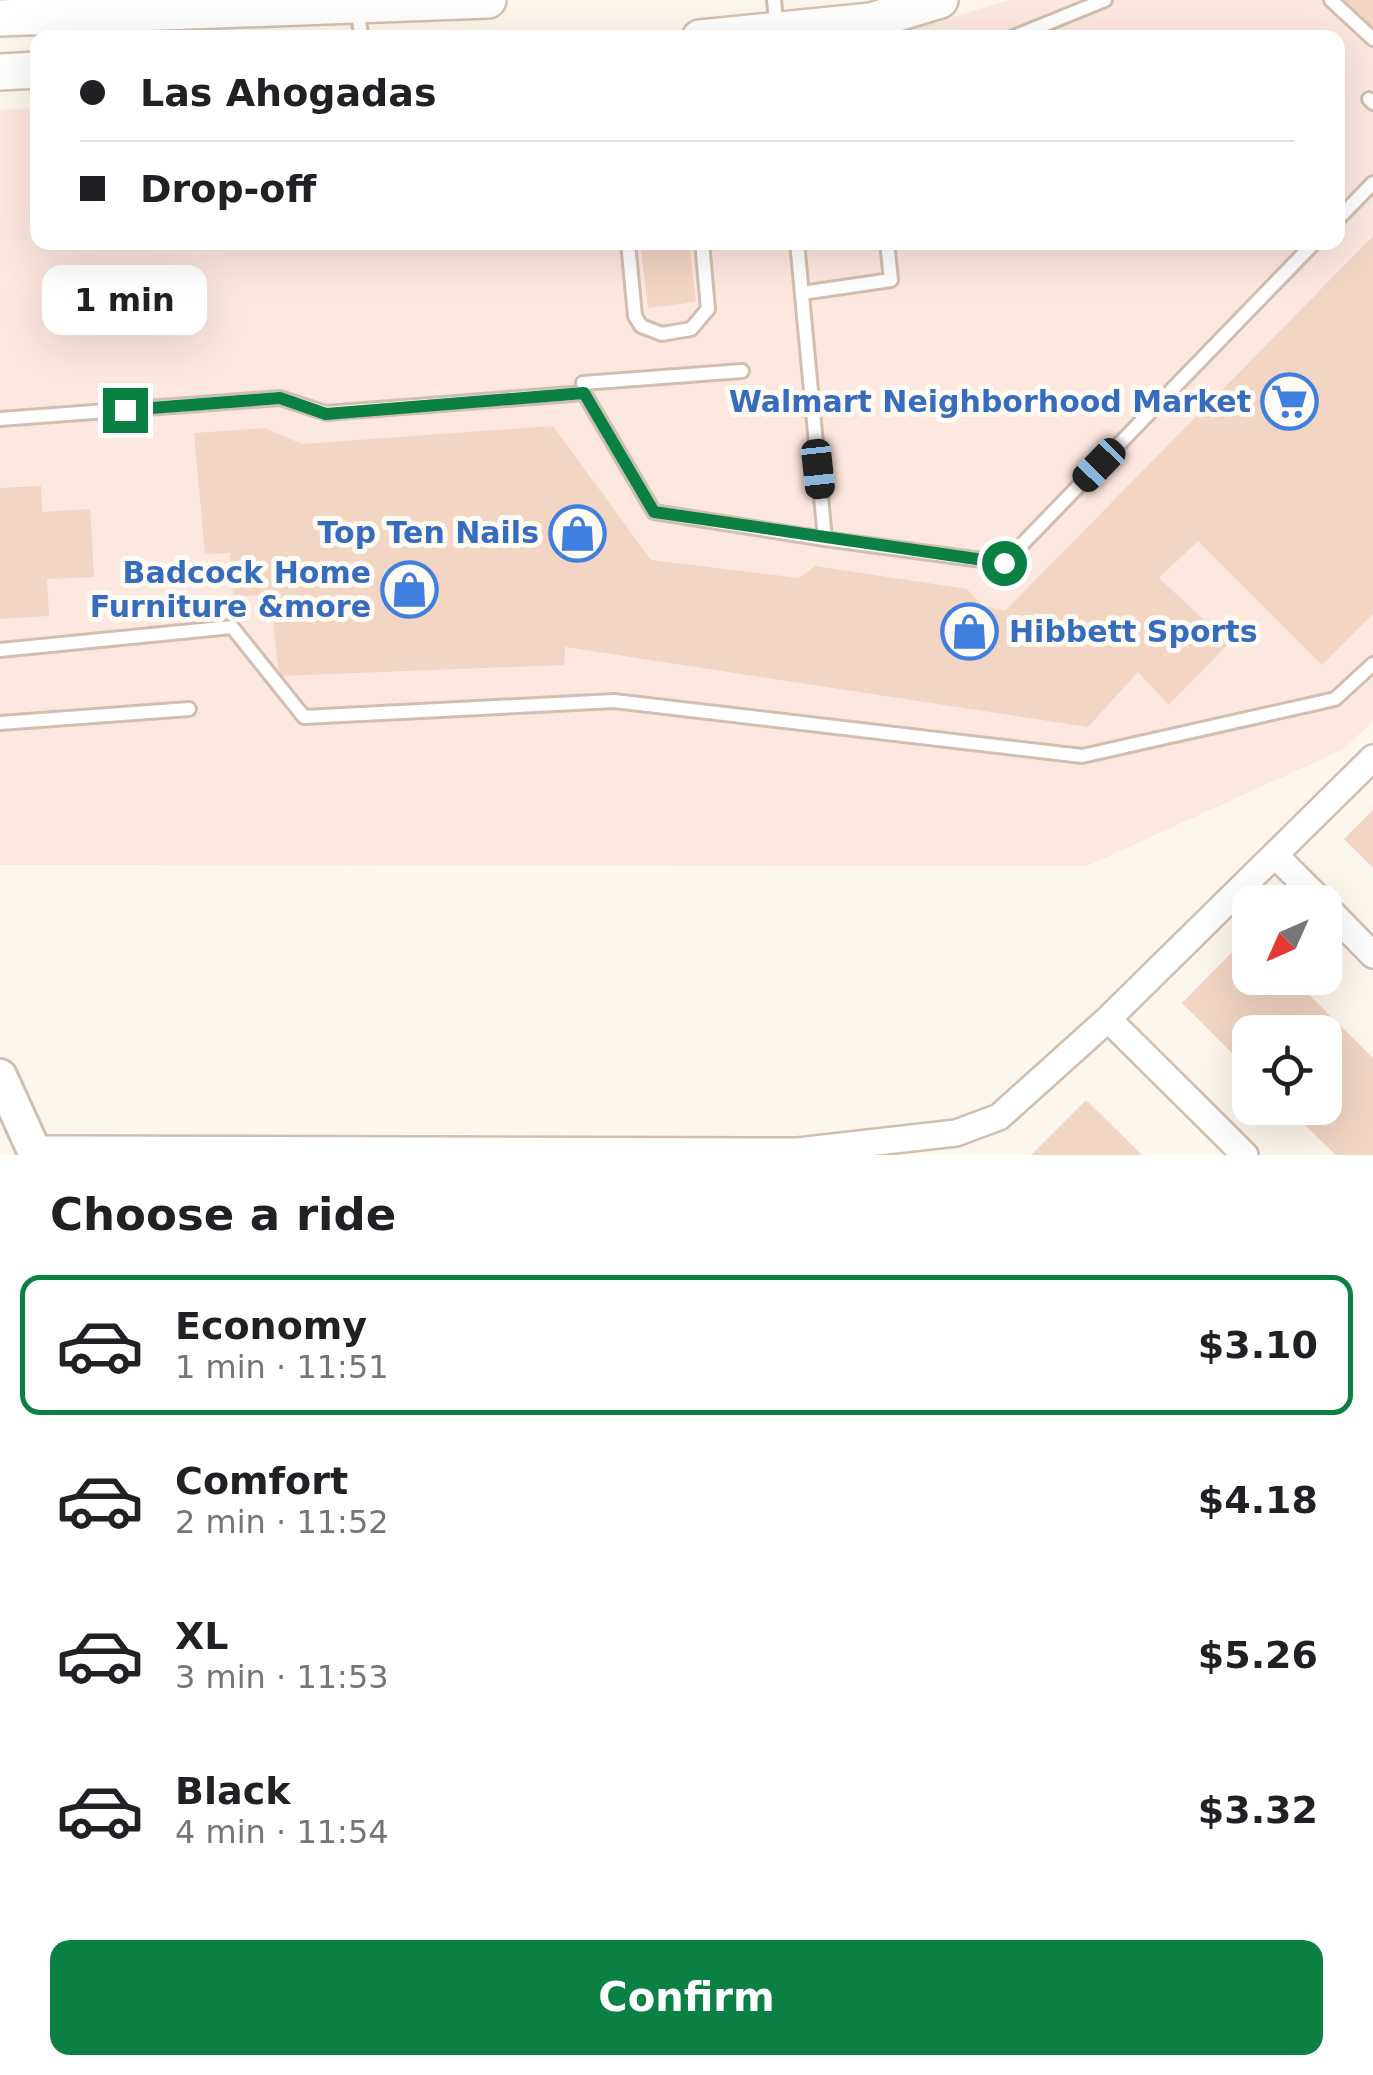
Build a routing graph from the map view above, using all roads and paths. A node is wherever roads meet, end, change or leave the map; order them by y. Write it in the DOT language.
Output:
graph roads {
  1 [pos="488,0"];
  2 [pos="940,0"];
  3 [pos="1105,0"];
  4 [pos="1331,0"];
  5 [pos="444,1"];
  6 [pos="253,4"];
  7 [pos="167,6"];
  8 [pos="15,12"];
  9 [pos="358,14"];
  10 [pos="776,22"];
  11 [pos="738,30"];
  12 [pos="1031,30"];
  13 [pos="1373,39"];
  14 [pos="30,70"];
  15 [pos="0,72"];
  16 [pos="1373,182"];
  17 [pos="1345,212"];
  18 [pos="629,250"];
  19 [pos="703,250"];
  20 [pos="798,250"];
  21 [pos="887,250"];
  22 [pos="1307,250"];
  23 [pos="802,293"];
  24 [pos="742,370"];
  25 [pos="583,382"];
  26 [pos="0,419"];
  27 [pos="825,540"];
  28 [pos="0,650"];
  29 [pos="1373,664"];
  30 [pos="189,709"];
  31 [pos="0,724"];
  32 [pos="1373,758"];
  33 [pos="1275,854"];
  34 [pos="1305,885"];
  35 [pos="1342,922"];
  36 [pos="1373,954"];
  37 [pos="1108,1019"];
  38 [pos="0,1076"];
  39 [pos="951,1145"];
  40 [pos="36,1152"];
  41 [pos="1245,1155"];
  1 -- 5 [label="main road"];
  2 -- 10 [label="main road"];
  3 -- 12 [label="lane"];
  4 -- 13 [label="lane"];
  5 -- 9 [label="main road"];
  6 -- 7 [label="main road"];
  6 -- 9 [label="main road"];
  7 -- 8 [label="main road"];
  10 -- 11 [label="main road"];
  14 -- 15 [label="main road"];
  16 -- 17 [label="lane"];
  18 -- 19 [label="lane"];
  20 -- 23 [label="lane"];
  21 -- 23 [label="lane"];
  22 -- 27 [label="lane"];
  23 -- 27 [label="lane"];
  24 -- 25 [label="lane"];
  26 -- 27 [label="lane"];
  28 -- 29 [label="lane"];
  30 -- 31 [label="lane"];
  32 -- 33 [label="street"];
  33 -- 34 [label="street"];
  33 -- 37 [label="street"];
  35 -- 36 [label="street"];
  37 -- 39 [label="street"];
  37 -- 41 [label="street"];
  38 -- 40 [label="street"];
  39 -- 40 [label="street"];
}
